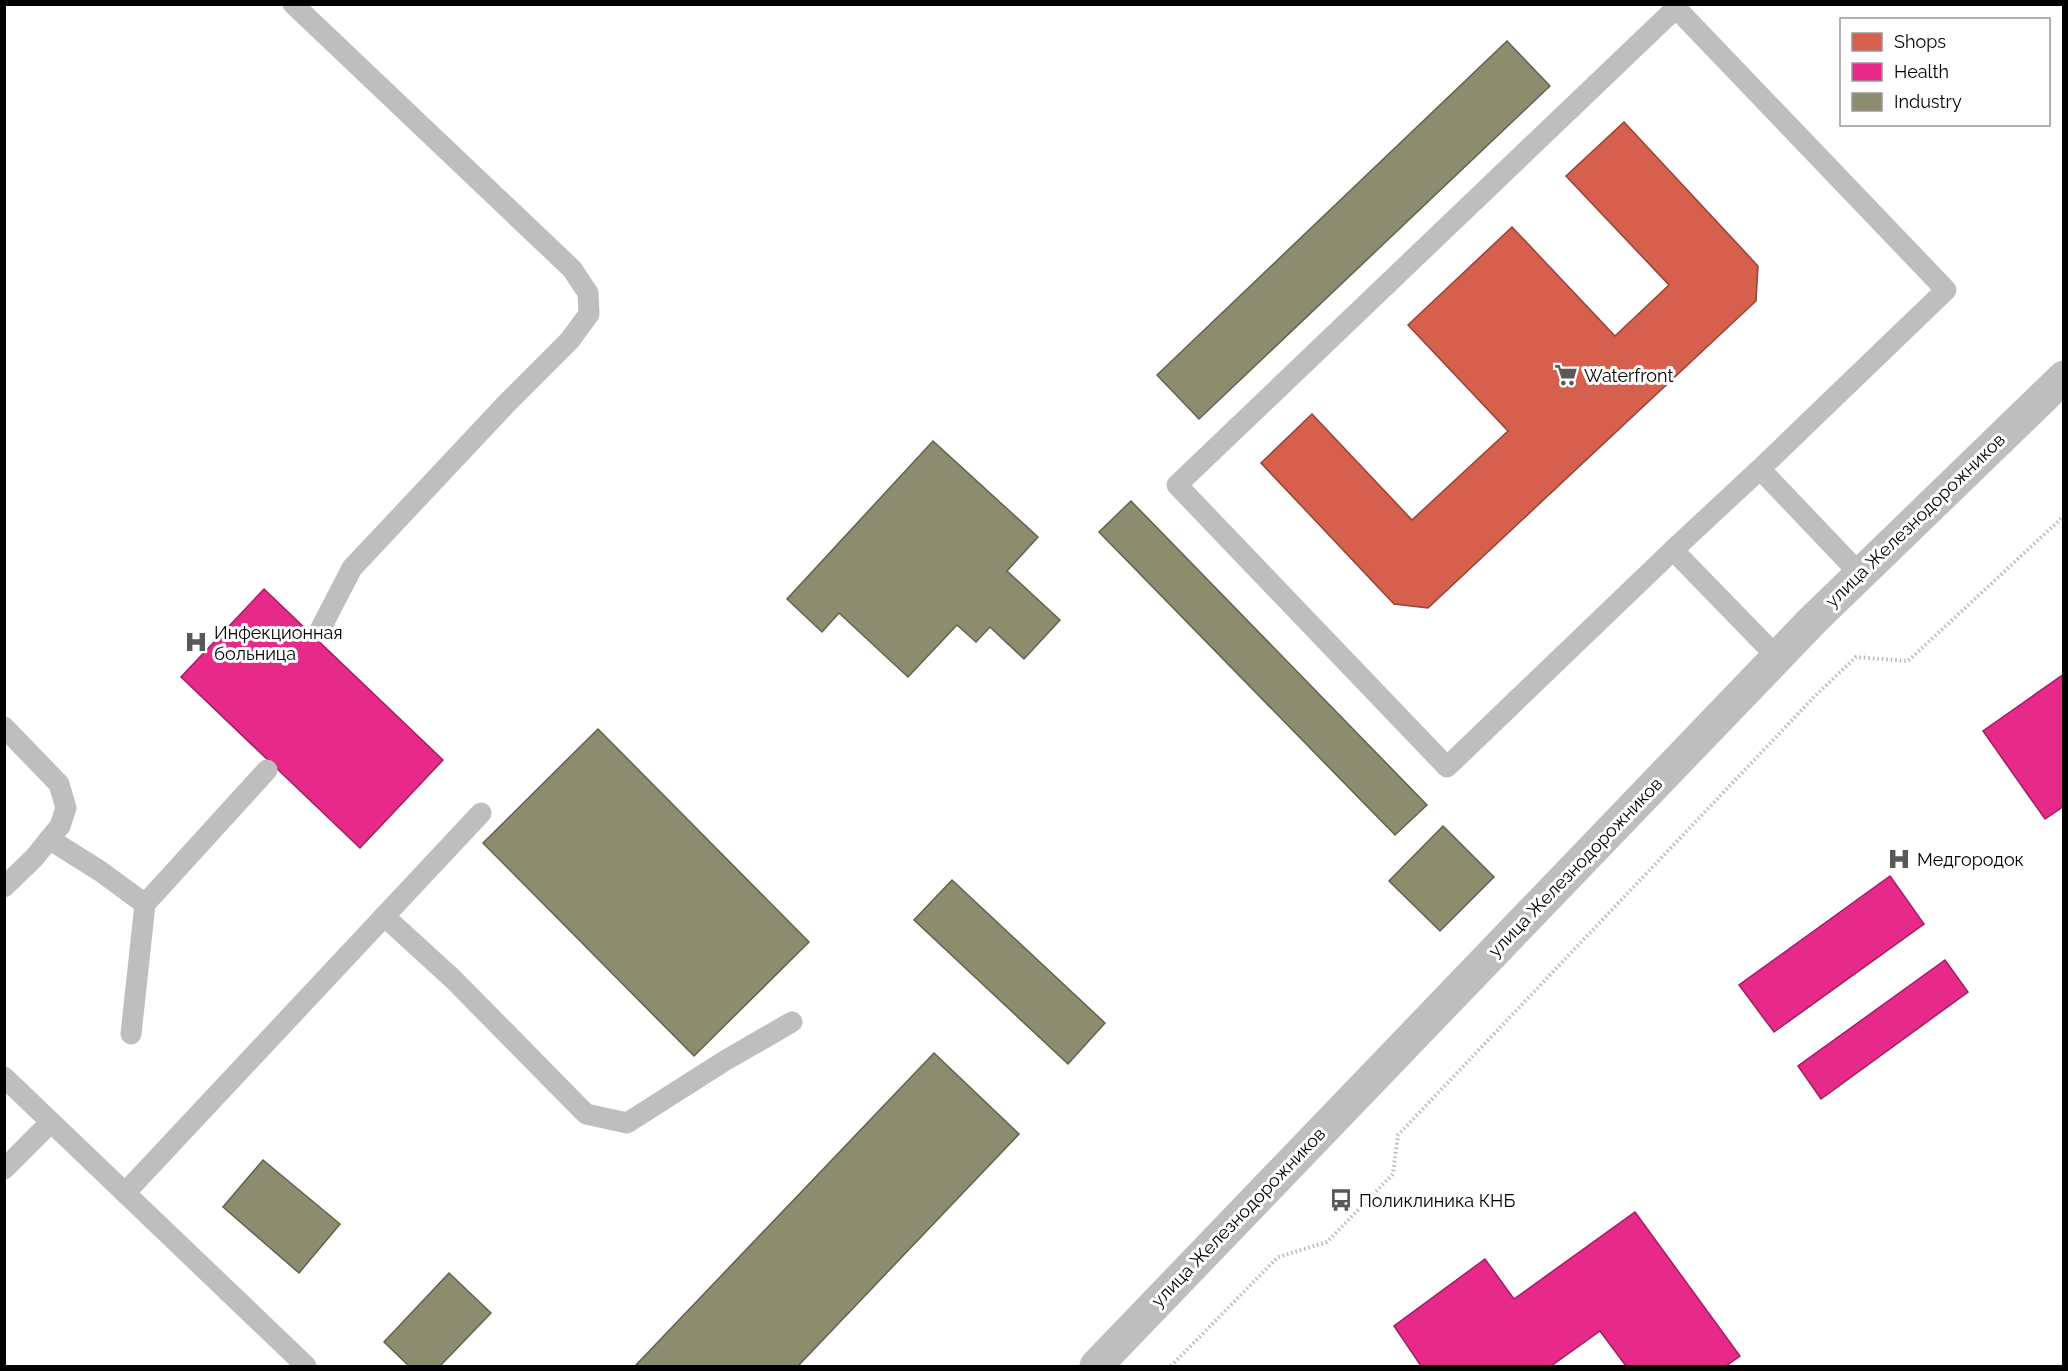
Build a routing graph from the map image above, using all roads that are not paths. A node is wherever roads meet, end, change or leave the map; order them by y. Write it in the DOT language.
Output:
graph roads {
  1 [pos="294,4"];
  2 [pos="2064,377"];
  3 [pos="1760,469"];
  4 [pos="1673,550"];
  5 [pos="1860,574"];
  6 [pos="321,628"];
  7 [pos="1777,657"];
  8 [pos="4,727"];
  9 [pos="267,770"];
  10 [pos="481,813"];
  11 [pos="50,839"];
  12 [pos="4,887"];
  13 [pos="145,904"];
  14 [pos="384,916"];
  15 [pos="792,1022"];
  16 [pos="131,1034"];
  17 [pos="4,1077"];
  18 [pos="51,1122"];
  19 [pos="4,1169"];
  20 [pos="125,1193"];
  21 [pos="306,1366"];
  22 [pos="1096,1366"];
  1 -- 6 [label="lane"];
  2 -- 5 [label="street, улица Железнодорожников"];
  3 -- 4 [label="lane"];
  3 -- 4 [label="lane"];
  3 -- 5 [label="lane"];
  4 -- 7 [label="lane"];
  5 -- 7 [label="street, улица Железнодорожников"];
  7 -- 22 [label="street, улица Железнодорожников"];
  8 -- 11 [label="lane"];
  9 -- 13 [label="lane"];
  10 -- 14 [label="lane"];
  11 -- 12 [label="lane"];
  11 -- 13 [label="lane"];
  13 -- 16 [label="lane"];
  14 -- 15 [label="lane"];
  14 -- 20 [label="lane"];
  17 -- 18 [label="lane"];
  18 -- 19 [label="lane"];
  18 -- 20 [label="lane"];
  20 -- 21 [label="lane"];
}
